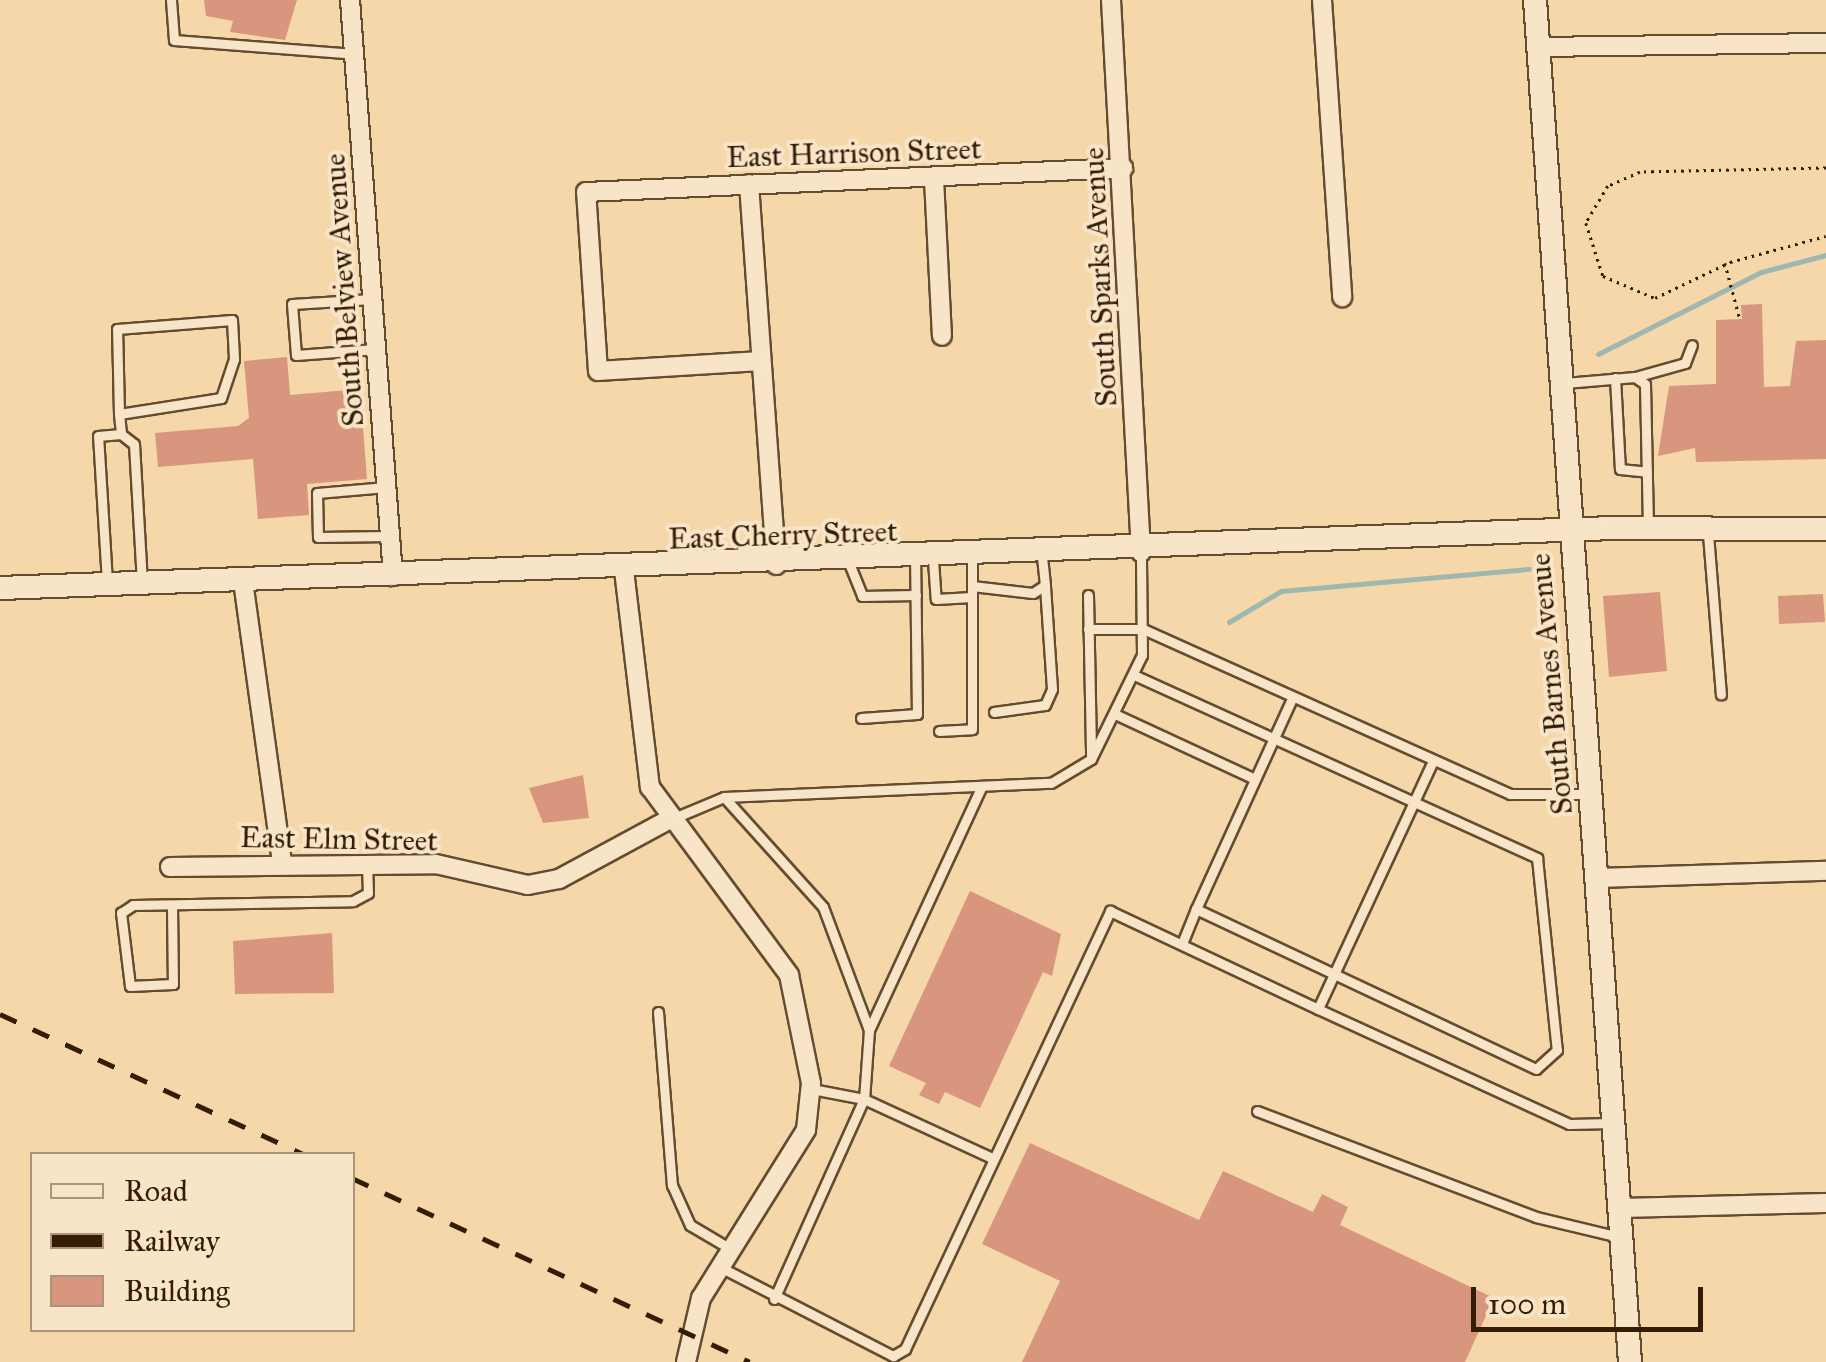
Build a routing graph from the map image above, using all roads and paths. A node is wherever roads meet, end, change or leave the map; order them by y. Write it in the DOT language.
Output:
graph roads {
  1 [pos="171,0"];
  2 [pos="350,0"];
  3 [pos="1112,0"];
  4 [pos="1322,0"];
  5 [pos="1535,0"];
  6 [pos="1826,43"];
  7 [pos="1538,47"];
  8 [pos="354,54"];
  9 [pos="1124,168"];
  10 [pos="1826,168"];
  11 [pos="934,180"];
  12 [pos="749,184"];
  13 [pos="1826,236"];
  14 [pos="1726,263"];
  15 [pos="1342,297"];
  16 [pos="365,299"];
  17 [pos="1740,319"];
  18 [pos="942,336"];
  19 [pos="1692,345"];
  20 [pos="376,348"];
  21 [pos="760,361"];
  22 [pos="1636,376"];
  23 [pos="1615,378"];
  24 [pos="1559,384"];
  25 [pos="118,414"];
  26 [pos="121,434"];
  27 [pos="1647,472"];
  28 [pos="386,487"];
  29 [pos="1648,528"];
  30 [pos="1826,529"];
  31 [pos="1714,533"];
  32 [pos="1568,534"];
  33 [pos="390,536"];
  34 [pos="1141,552"];
  35 [pos="1042,556"];
  36 [pos="972,558"];
  37 [pos="924,560"];
  38 [pos="849,563"];
  39 [pos="776,566"];
  40 [pos="624,570"];
  41 [pos="393,576"];
  42 [pos="243,581"];
  43 [pos="142,584"];
  44 [pos="107,585"];
  45 [pos="1045,585"];
  46 [pos="0,588"];
  47 [pos="972,592"];
  48 [pos="916,594"];
  49 [pos="1088,595"];
  50 [pos="1088,629"];
  51 [pos="1143,629"];
  52 [pos="1134,675"];
  53 [pos="1721,694"];
  54 [pos="1292,698"];
  55 [pos="994,712"];
  56 [pos="1117,715"];
  57 [pos="861,718"];
  58 [pos="939,731"];
  59 [pos="1272,739"];
  60 [pos="1091,759"];
  61 [pos="1432,763"];
  62 [pos="1253,778"];
  63 [pos="982,788"];
  64 [pos="1592,794"];
  65 [pos="724,797"];
  66 [pos="1413,802"];
  67 [pos="668,820"];
  68 [pos="282,864"];
  69 [pos="367,864"];
  70 [pos="170,867"];
  71 [pos="1826,871"];
  72 [pos="1599,878"];
  73 [pos="172,905"];
  74 [pos="1196,909"];
  75 [pos="1182,944"];
  76 [pos="1333,974"];
  77 [pos="1318,1009"];
  78 [pos="658,1012"];
  79 [pos="869,1030"];
  80 [pos="810,1088"];
  81 [pos="864,1099"];
  82 [pos="1257,1112"];
  83 [pos="1615,1122"];
  84 [pos="992,1158"];
  85 [pos="1826,1204"];
  86 [pos="1620,1208"];
  87 [pos="1622,1238"];
  88 [pos="730,1248"];
  89 [pos="719,1266"];
  90 [pos="774,1298"];
  91 [pos="686,1362"];
  92 [pos="1630,1362"];
  1 -- 8 [label="lane"];
  2 -- 8 [label="street, South Belview Avenue"];
  3 -- 9 [label="street, South Sparks Avenue"];
  4 -- 15 [label="street"];
  5 -- 7 [label="street, South Barnes Avenue"];
  6 -- 7 [label="street"];
  7 -- 24 [label="street, South Barnes Avenue"];
  8 -- 16 [label="street, South Belview Avenue"];
  9 -- 11 [label="street, East Harrison Street"];
  9 -- 34 [label="street, South Sparks Avenue"];
  10 -- 14 [label="path"];
  11 -- 12 [label="street, East Harrison Street"];
  11 -- 18 [label="street"];
  12 -- 21 [label="street"];
  12 -- 21 [label="street, East Harrison Street"];
  13 -- 14 [label="path"];
  14 -- 17 [label="path"];
  16 -- 20 [label="street, South Belview Avenue"];
  16 -- 20 [label="lane"];
  19 -- 22 [label="lane"];
  20 -- 28 [label="street, South Belview Avenue"];
  21 -- 39 [label="street"];
  22 -- 23 [label="lane"];
  22 -- 27 [label="lane"];
  23 -- 24 [label="lane"];
  23 -- 27 [label="lane"];
  24 -- 32 [label="street, South Barnes Avenue"];
  25 -- 25 [label="lane"];
  25 -- 26 [label="lane"];
  26 -- 43 [label="lane"];
  26 -- 44 [label="lane"];
  27 -- 29 [label="lane"];
  28 -- 33 [label="street, South Belview Avenue"];
  28 -- 33 [label="lane"];
  29 -- 31 [label="street, East Cherry Street"];
  29 -- 32 [label="street, East Cherry Street"];
  30 -- 31 [label="street, East Cherry Street"];
  31 -- 32 [label="street, East Cherry Street"];
  31 -- 53 [label="lane"];
  32 -- 34 [label="street, East Cherry Street"];
  32 -- 64 [label="street, South Barnes Avenue"];
  33 -- 41 [label="street, South Belview Avenue"];
  34 -- 35 [label="street, East Cherry Street"];
  34 -- 51 [label="lane"];
  35 -- 36 [label="street, East Cherry Street"];
  35 -- 45 [label="lane"];
  36 -- 37 [label="street, East Cherry Street"];
  36 -- 47 [label="lane"];
  37 -- 38 [label="street, East Cherry Street"];
  37 -- 47 [label="lane"];
  37 -- 48 [label="lane"];
  38 -- 39 [label="street, East Cherry Street"];
  38 -- 48 [label="lane"];
  39 -- 40 [label="street, East Cherry Street"];
  40 -- 41 [label="street, East Cherry Street"];
  40 -- 67 [label="street"];
  41 -- 42 [label="street, East Cherry Street"];
  42 -- 43 [label="street, East Cherry Street"];
  42 -- 68 [label="street"];
  43 -- 44 [label="street, East Cherry Street"];
  44 -- 46 [label="street, East Cherry Street"];
  45 -- 47 [label="lane"];
  45 -- 55 [label="lane"];
  47 -- 58 [label="lane"];
  48 -- 57 [label="lane"];
  49 -- 50 [label="lane"];
  50 -- 51 [label="lane"];
  50 -- 60 [label="lane"];
  51 -- 52 [label="lane"];
  51 -- 54 [label="lane"];
  52 -- 56 [label="lane"];
  52 -- 59 [label="lane"];
  54 -- 59 [label="lane"];
  54 -- 61 [label="lane"];
  56 -- 60 [label="lane"];
  56 -- 62 [label="lane"];
  59 -- 62 [label="lane"];
  59 -- 66 [label="lane"];
  60 -- 63 [label="lane"];
  61 -- 64 [label="lane"];
  61 -- 66 [label="lane"];
  62 -- 74 [label="lane"];
  63 -- 65 [label="lane"];
  63 -- 79 [label="lane"];
  64 -- 72 [label="street, South Barnes Avenue"];
  65 -- 67 [label="lane"];
  65 -- 79 [label="lane"];
  66 -- 76 [label="lane"];
  66 -- 76 [label="lane"];
  67 -- 69 [label="street, East Elm Street"];
  67 -- 80 [label="street"];
  68 -- 69 [label="street, East Elm Street"];
  68 -- 70 [label="street, East Elm Street"];
  69 -- 73 [label="lane"];
  71 -- 72 [label="street"];
  72 -- 83 [label="street, South Barnes Avenue"];
  73 -- 73 [label="lane"];
  74 -- 75 [label="lane"];
  74 -- 76 [label="lane"];
  75 -- 77 [label="lane"];
  75 -- 84 [label="lane"];
  76 -- 77 [label="lane"];
  77 -- 83 [label="lane"];
  78 -- 88 [label="lane"];
  79 -- 81 [label="lane"];
  80 -- 81 [label="lane"];
  80 -- 88 [label="street"];
  81 -- 84 [label="lane"];
  81 -- 90 [label="lane"];
  82 -- 87 [label="lane"];
  83 -- 86 [label="street, South Barnes Avenue"];
  84 -- 90 [label="lane"];
  85 -- 86 [label="street"];
  86 -- 87 [label="street, South Barnes Avenue"];
  87 -- 92 [label="street, South Barnes Avenue"];
  88 -- 89 [label="street"];
  89 -- 90 [label="lane"];
  89 -- 91 [label="street"];
}
